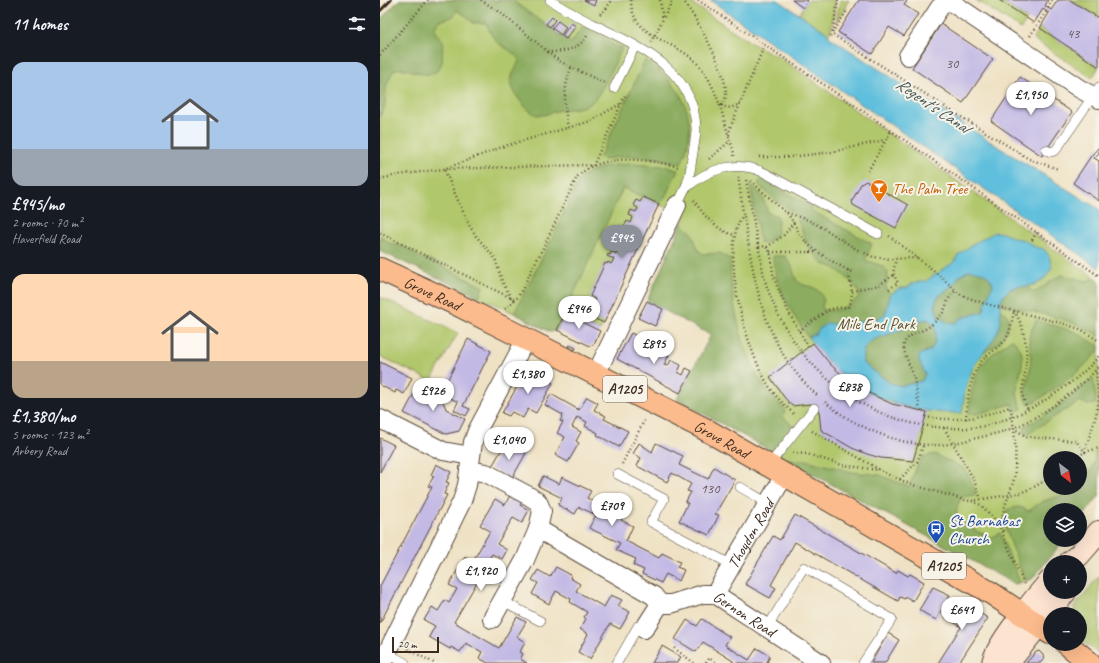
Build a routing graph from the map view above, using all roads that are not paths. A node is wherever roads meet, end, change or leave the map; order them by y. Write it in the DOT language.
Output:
graph roads {
  1 [pos="550,0"];
  2 [pos="944,3"];
  3 [pos="635,46"];
  4 [pos="908,56"];
  5 [pos="614,88"];
  6 [pos="1097,94"];
  7 [pos="1046,150"];
  8 [pos="684,197"];
  9 [pos="878,234"];
  10 [pos="380,269"];
  11 [pos="526,340"];
  12 [pos="596,374"];
  13 [pos="814,408"];
  14 [pos="380,419"];
  15 [pos="470,463"];
  16 [pos="778,463"];
  17 [pos="617,474"];
  18 [pos="740,487"];
  19 [pos="768,503"];
  20 [pos="538,529"];
  21 [pos="1099,532"];
  22 [pos="1079,555"];
  23 [pos="732,565"];
  24 [pos="715,594"];
  25 [pos="1044,599"];
  26 [pos="1059,599"];
  27 [pos="503,601"];
  28 [pos="660,604"];
  29 [pos="492,619"];
  30 [pos="540,621"];
  31 [pos="1037,624"];
  32 [pos="768,628"];
  33 [pos="644,629"];
  34 [pos="1075,651"];
  35 [pos="387,653"];
  36 [pos="814,661"];
  37 [pos="406,663"];
  38 [pos="617,663"];
  39 [pos="863,663"];
  40 [pos="993,663"];
  41 [pos="1008,663"];
  42 [pos="1090,663"];
  1 -- 3 [label="lane"];
  2 -- 4 [label="street"];
  2 -- 6 [label="street"];
  3 -- 5 [label="lane"];
  3 -- 8 [label="lane"];
  6 -- 7 [label="lane"];
  8 -- 9 [label="lane"];
  8 -- 12 [label="street"];
  10 -- 11 [label="main road, Grove Road / A1205"];
  11 -- 12 [label="main road, Grove Road / A1205"];
  11 -- 15 [label="street"];
  12 -- 16 [label="main road, Grove Road / A1205"];
  13 -- 16 [label="lane"];
  14 -- 15 [label="street"];
  15 -- 20 [label="street"];
  15 -- 35 [label="street"];
  16 -- 19 [label="street, Thoydon Road"];
  16 -- 31 [label="main road, Grove Road / A1205"];
  17 -- 23 [label="lane"];
  18 -- 19 [label="lane"];
  19 -- 23 [label="street, Thoydon Road"];
  20 -- 27 [label="street"];
  20 -- 28 [label="street"];
  21 -- 22 [label="main road"];
  23 -- 24 [label="street, Thoydon Road"];
  24 -- 28 [label="street, Gernon Road"];
  24 -- 32 [label="street, Gernon Road"];
  25 -- 31 [label="main road"];
  26 -- 31 [label="main road"];
  27 -- 29 [label="street"];
  27 -- 30 [label="lane"];
  28 -- 33 [label="street"];
  31 -- 40 [label="main road"];
  31 -- 41 [label="main road"];
  32 -- 36 [label="street, Gernon Road"];
  32 -- 39 [label="lane"];
  33 -- 38 [label="lane"];
  34 -- 42 [label="main road"];
  35 -- 37 [label="lane"];
}
